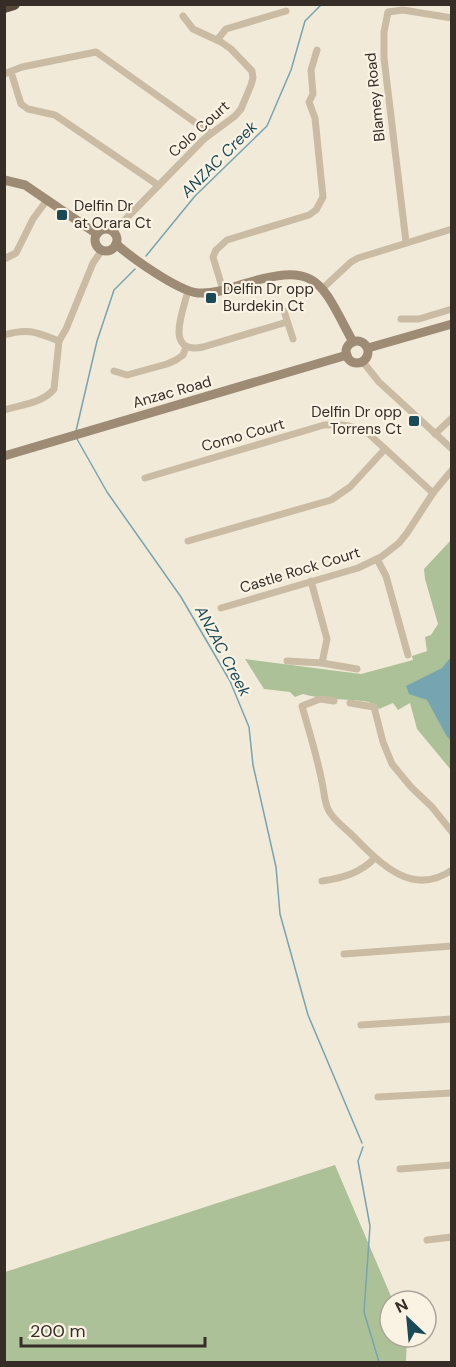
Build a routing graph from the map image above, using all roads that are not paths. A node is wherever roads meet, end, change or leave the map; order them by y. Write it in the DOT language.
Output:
graph roads {
  1 [pos="14,4"];
  2 [pos="4,7"];
  3 [pos="286,12"];
  4 [pos="183,16"];
  5 [pos="452,18"];
  6 [pos="217,40"];
  7 [pos="317,50"];
  8 [pos="8,73"];
  9 [pos="210,133"];
  10 [pos="4,180"];
  11 [pos="158,185"];
  12 [pos="47,200"];
  13 [pos="452,229"];
  14 [pos="113,232"];
  15 [pos="97,234"];
  16 [pos="406,242"];
  17 [pos="116,244"];
  18 [pos="102,250"];
  19 [pos="4,259"];
  20 [pos="323,288"];
  21 [pos="223,290"];
  22 [pos="188,291"];
  23 [pos="452,309"];
  24 [pos="284,311"];
  25 [pos="401,319"];
  26 [pos="287,322"];
  27 [pos="452,324"];
  28 [pos="4,335"];
  29 [pos="293,339"];
  30 [pos="59,341"];
  31 [pos="353,342"];
  32 [pos="186,347"];
  33 [pos="368,348"];
  34 [pos="347,355"];
  35 [pos="363,362"];
  36 [pos="114,371"];
  37 [pos="4,410"];
  38 [pos="452,418"];
  39 [pos="435,434"];
  40 [pos="385,449"];
  41 [pos="452,449"];
  42 [pos="4,456"];
  43 [pos="452,470"];
  44 [pos="145,478"];
  45 [pos="433,493"];
  46 [pos="188,541"];
  47 [pos="377,559"];
  48 [pos="311,581"];
  49 [pos="221,608"];
  50 [pos="408,655"];
  51 [pos="287,661"];
  52 [pos="322,663"];
  53 [pos="357,669"];
  54 [pos="334,701"];
  55 [pos="350,703"];
  56 [pos="452,832"];
  57 [pos="375,858"];
  58 [pos="452,870"];
  59 [pos="322,881"];
  60 [pos="452,946"];
  61 [pos="344,954"];
  62 [pos="452,1019"];
  63 [pos="361,1025"];
  64 [pos="452,1093"];
  65 [pos="378,1097"];
  66 [pos="452,1165"];
  67 [pos="400,1169"];
  68 [pos="452,1237"];
  69 [pos="427,1240"];
  1 -- 2 [label="highway"];
  3 -- 6 [label="street"];
  4 -- 6 [label="street, Colo Court"];
  5 -- 16 [label="street, Blamey Road"];
  6 -- 9 [label="street, Colo Court"];
  7 -- 21 [label="street"];
  8 -- 9 [label="street"];
  8 -- 11 [label="street"];
  9 -- 11 [label="street, Colo Court"];
  10 -- 12 [label="main road"];
  11 -- 14 [label="street, Colo Court"];
  12 -- 15 [label="main road"];
  12 -- 19 [label="street"];
  13 -- 16 [label="street"];
  14 -- 15 [label="main road"];
  14 -- 17 [label="main road"];
  15 -- 18 [label="main road"];
  16 -- 20 [label="street"];
  17 -- 18 [label="main road"];
  17 -- 22 [label="main road"];
  18 -- 30 [label="street"];
  20 -- 21 [label="main road"];
  20 -- 31 [label="main road"];
  21 -- 22 [label="main road"];
  22 -- 32 [label="street"];
  23 -- 25 [label="street"];
  24 -- 26 [label="street"];
  26 -- 29 [label="street"];
  26 -- 32 [label="street"];
  27 -- 33 [label="main road"];
  28 -- 30 [label="street"];
  30 -- 37 [label="street"];
  31 -- 33 [label="main road"];
  31 -- 34 [label="main road"];
  32 -- 36 [label="street"];
  33 -- 35 [label="main road"];
  34 -- 35 [label="main road"];
  34 -- 42 [label="main road, Anzac Road"];
  35 -- 39 [label="street"];
  38 -- 39 [label="street"];
  39 -- 41 [label="street"];
  40 -- 44 [label="street, Como Court"];
  40 -- 45 [label="street, Como Court"];
  40 -- 46 [label="street"];
  43 -- 45 [label="street, Castle Rock Court"];
  45 -- 47 [label="street, Castle Rock Court"];
  47 -- 48 [label="street, Castle Rock Court"];
  47 -- 50 [label="street"];
  48 -- 49 [label="street, Castle Rock Court"];
  48 -- 52 [label="street"];
  51 -- 52 [label="street"];
  52 -- 53 [label="street"];
  54 -- 57 [label="street"];
  55 -- 56 [label="street"];
  57 -- 58 [label="street"];
  57 -- 59 [label="street"];
  60 -- 61 [label="street"];
  62 -- 63 [label="street"];
  64 -- 65 [label="street"];
  66 -- 67 [label="street"];
  68 -- 69 [label="street"];
}
